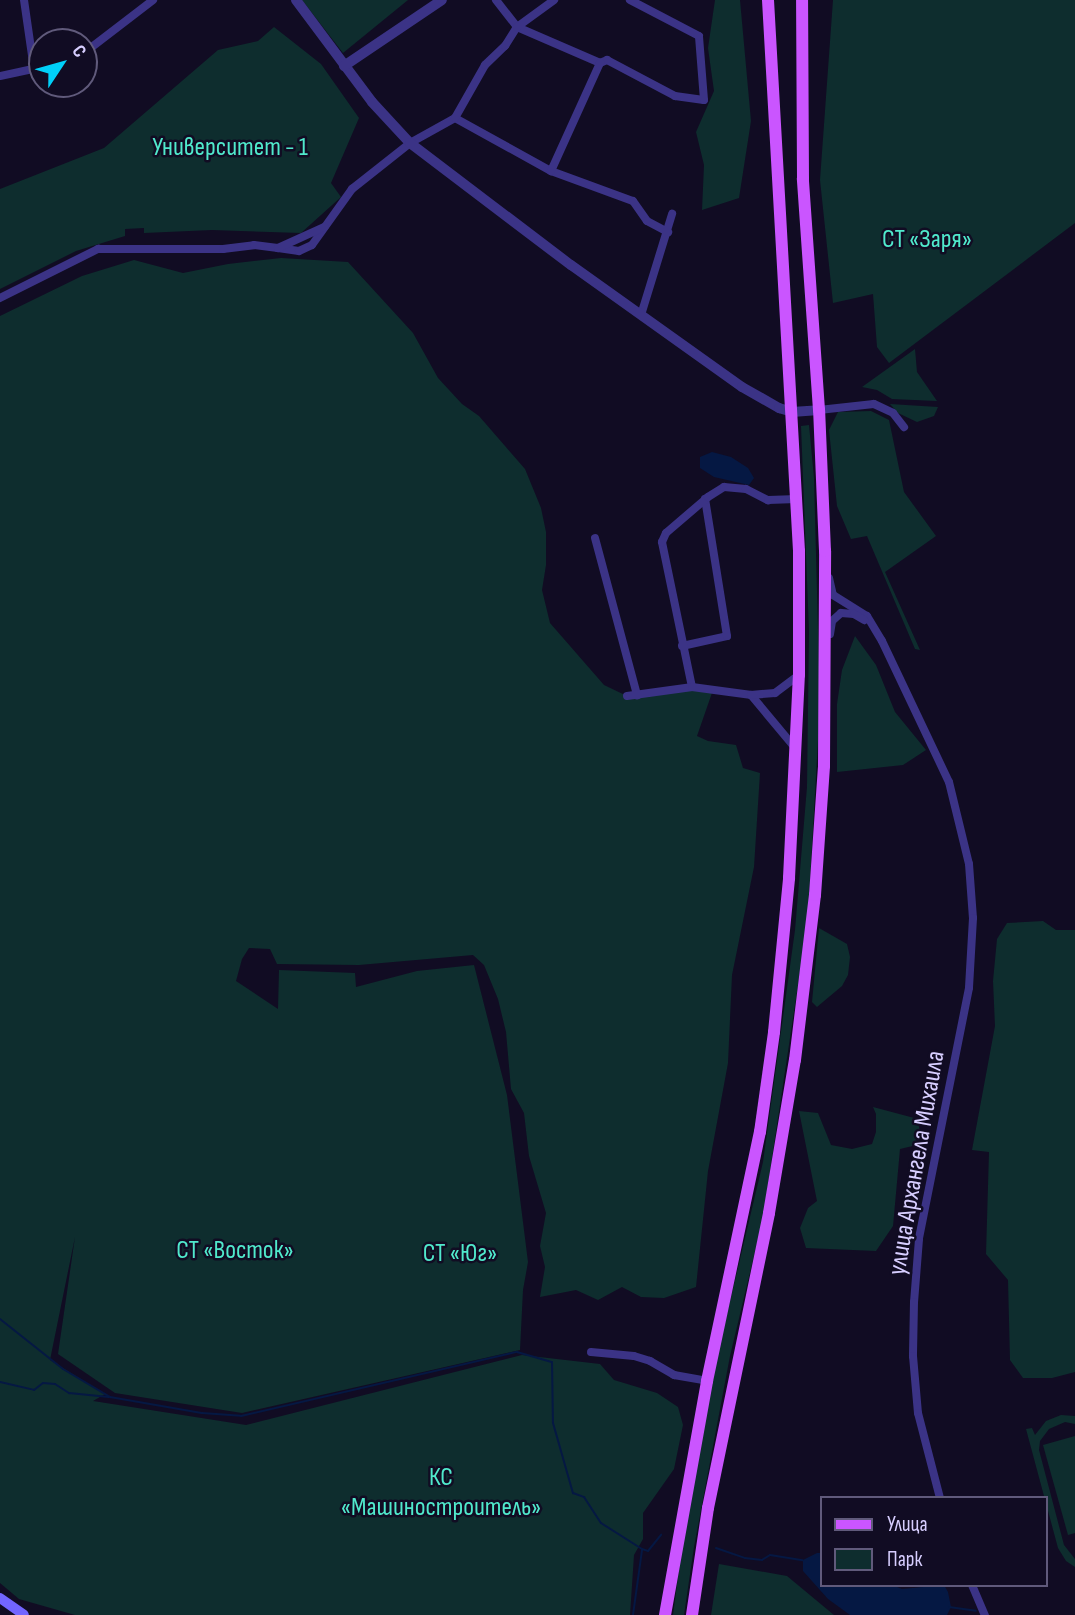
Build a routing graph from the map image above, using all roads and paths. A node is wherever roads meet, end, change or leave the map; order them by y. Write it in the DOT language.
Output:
graph roads {
  1 [pos="24,0"];
  2 [pos="153,0"];
  3 [pos="296,0"];
  4 [pos="442,0"];
  5 [pos="496,0"];
  6 [pos="554,0"];
  7 [pos="630,0"];
  8 [pos="768,0"];
  9 [pos="802,0"];
  10 [pos="517,27"];
  11 [pos="30,28"];
  12 [pos="98,42"];
  13 [pos="600,63"];
  14 [pos="344,66"];
  15 [pos="28,70"];
  16 [pos="0,76"];
  17 [pos="455,118"];
  18 [pos="410,143"];
  19 [pos="551,170"];
  20 [pos="672,214"];
  21 [pos="668,232"];
  22 [pos="0,298"];
  23 [pos="641,315"];
  24 [pos="819,410"];
  25 [pos="792,412"];
  26 [pos="904,427"];
  27 [pos="705,499"];
  28 [pos="797,499"];
  29 [pos="594,538"];
  30 [pos="825,557"];
  31 [pos="882,641"];
  32 [pos="682,646"];
  33 [pos="826,660"];
  34 [pos="799,675"];
  35 [pos="692,687"];
  36 [pos="637,695"];
  37 [pos="751,695"];
  38 [pos="627,696"];
  39 [pos="796,749"];
  40 [pos="591,1352"];
  41 [pos="707,1381"];
  42 [pos="939,1496"];
  43 [pos="973,1587"];
  44 [pos="0,1598"];
  45 [pos="23,1615"];
  46 [pos="665,1615"];
  47 [pos="692,1615"];
  48 [pos="985,1615"];
  1 -- 11 [label="street"];
  2 -- 12 [label="street"];
  3 -- 14 [label="street"];
  4 -- 14 [label="street"];
  5 -- 10 [label="street"];
  6 -- 10 [label="street"];
  7 -- 13 [label="street"];
  8 -- 25 [label="main road"];
  9 -- 24 [label="main road"];
  10 -- 13 [label="street"];
  10 -- 17 [label="street"];
  13 -- 19 [label="street"];
  14 -- 18 [label="street"];
  15 -- 16 [label="street"];
  17 -- 18 [label="street"];
  17 -- 19 [label="street"];
  18 -- 22 [label="street"];
  18 -- 23 [label="street"];
  19 -- 21 [label="street"];
  20 -- 21 [label="street"];
  21 -- 23 [label="street"];
  23 -- 25 [label="street"];
  24 -- 25 [label="street"];
  24 -- 26 [label="street"];
  24 -- 30 [label="main road"];
  25 -- 28 [label="main road"];
  27 -- 28 [label="street"];
  27 -- 32 [label="street"];
  27 -- 32 [label="street"];
  28 -- 34 [label="main road"];
  29 -- 36 [label="street"];
  30 -- 31 [label="street"];
  30 -- 33 [label="main road"];
  31 -- 33 [label="street"];
  31 -- 42 [label="street, улица Архангела Михаила"];
  32 -- 35 [label="street"];
  33 -- 47 [label="main road"];
  34 -- 37 [label="street"];
  34 -- 39 [label="main road"];
  35 -- 36 [label="street"];
  35 -- 37 [label="street"];
  36 -- 38 [label="street"];
  37 -- 39 [label="street"];
  39 -- 41 [label="main road"];
  40 -- 41 [label="street"];
  41 -- 46 [label="main road"];
  43 -- 48 [label="street"];
  44 -- 45 [label="main road"];
}
